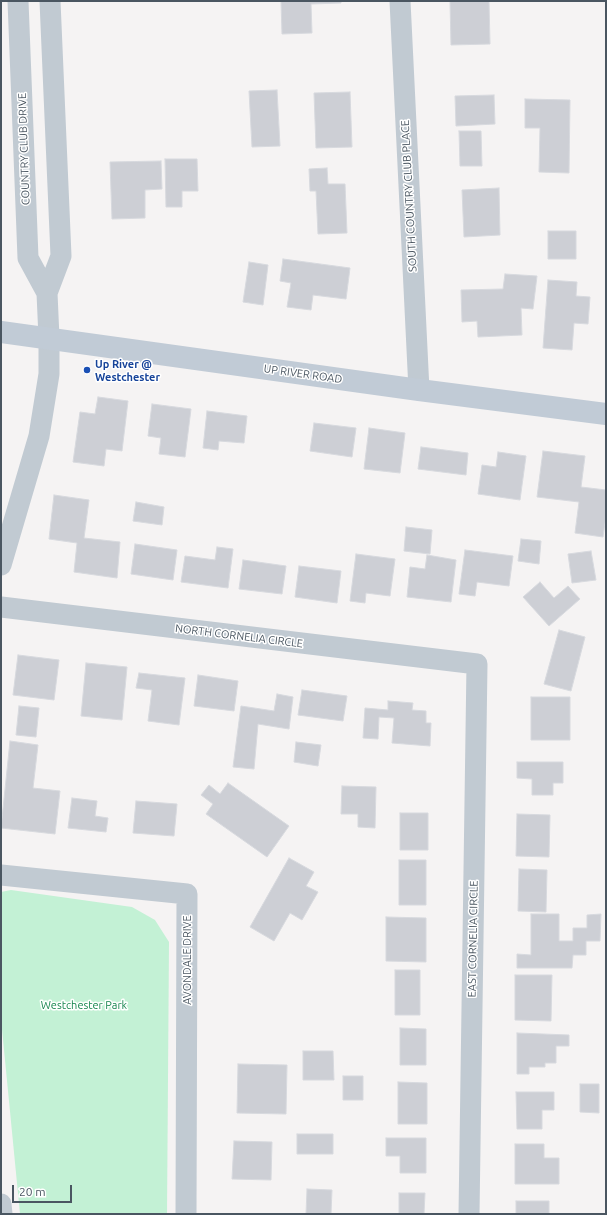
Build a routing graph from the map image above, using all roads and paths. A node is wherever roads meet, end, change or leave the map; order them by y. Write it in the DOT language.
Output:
graph roads {
  1 [pos="18,1"];
  2 [pos="50,1"];
  3 [pos="400,1"];
  4 [pos="47,293"];
  5 [pos="1,332"];
  6 [pos="49,338"];
  7 [pos="419,390"];
  8 [pos="606,414"];
  9 [pos="1,565"];
  10 [pos="1,607"];
  11 [pos="477,664"];
  12 [pos="1,875"];
  13 [pos="1,1204"];
  14 [pos="2,1214"];
  15 [pos="186,1214"];
  16 [pos="469,1214"];
  1 -- 4 [label="street, COUNTRY CLUB DRIVE"];
  2 -- 4 [label="street, COUNTRY CLUB DRIVE"];
  3 -- 7 [label="street, SOUTH COUNTRY CLUB PLACE"];
  4 -- 6 [label="street, COUNTRY CLUB DRIVE"];
  5 -- 6 [label="street, UP RIVER ROAD"];
  6 -- 7 [label="street, UP RIVER ROAD"];
  6 -- 9 [label="street, COUNTRY CLUB DRIVE"];
  7 -- 8 [label="street, UP RIVER ROAD"];
  10 -- 11 [label="street, NORTH CORNELIA CIRCLE"];
  11 -- 16 [label="street, EAST CORNELIA CIRCLE"];
  12 -- 15 [label="street, AVONDALE DRIVE"];
  13 -- 14 [label="street"];
}
